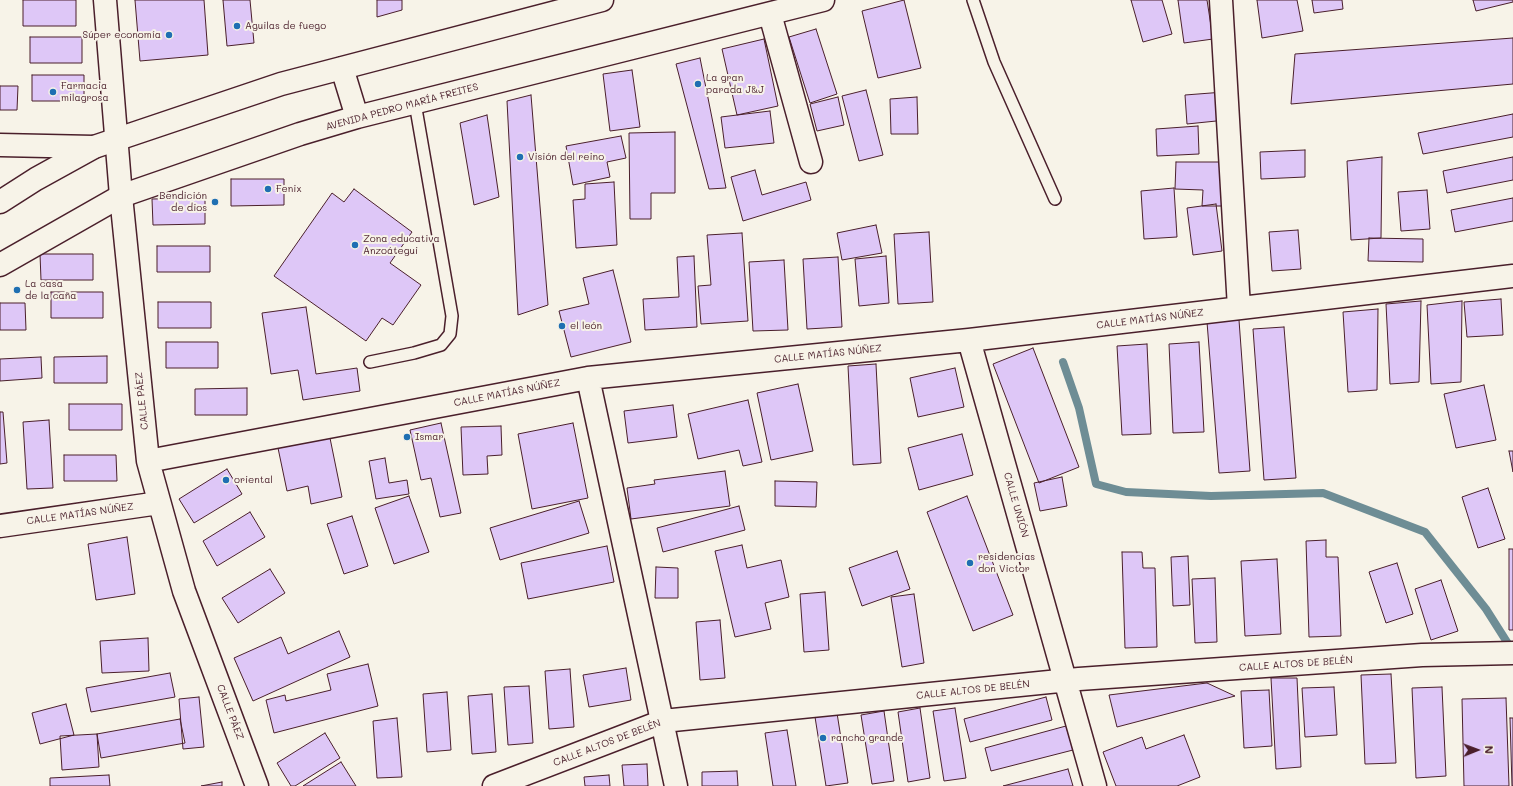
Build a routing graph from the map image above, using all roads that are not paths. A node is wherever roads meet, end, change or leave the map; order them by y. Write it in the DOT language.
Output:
graph roads {
  1 [pos="105,0"];
  2 [pos="602,0"];
  3 [pos="823,0"];
  4 [pos="973,0"];
  5 [pos="1221,0"];
  6 [pos="548,7"];
  7 [pos="770,14"];
  8 [pos="342,68"];
  9 [pos="415,103"];
  10 [pos="357,117"];
  11 [pos="116,140"];
  12 [pos="0,144"];
  13 [pos="94,147"];
  14 [pos="811,162"];
  15 [pos="121,196"];
  16 [pos="1055,199"];
  17 [pos="0,202"];
  18 [pos="0,265"];
  19 [pos="1513,276"];
  20 [pos="1239,308"];
  21 [pos="970,340"];
  22 [pos="370,362"];
  23 [pos="588,378"];
  24 [pos="148,461"];
  25 [pos="159,503"];
  26 [pos="0,526"];
  27 [pos="1513,653"];
  28 [pos="1066,681"];
  29 [pos="663,721"];
  30 [pos="257,786"];
  31 [pos="494,786"];
  32 [pos="676,786"];
  33 [pos="1096,786"];
  1 -- 11 [label="street, CALLE PÁEZ"];
  2 -- 6 [label="street"];
  3 -- 7 [label="street, AVENIDA PEDRO MARÍA FREITES"];
  4 -- 16 [label="lane"];
  5 -- 20 [label="street"];
  6 -- 8 [label="street"];
  7 -- 9 [label="street, AVENIDA PEDRO MARÍA FREITES"];
  7 -- 14 [label="street"];
  8 -- 10 [label="street"];
  8 -- 11 [label="street"];
  9 -- 10 [label="street, AVENIDA PEDRO MARÍA FREITES"];
  9 -- 22 [label="lane"];
  10 -- 15 [label="street, AVENIDA PEDRO MARÍA FREITES"];
  11 -- 13 [label="street"];
  11 -- 15 [label="street, CALLE PÁEZ"];
  12 -- 13 [label="street"];
  13 -- 17 [label="street"];
  15 -- 18 [label="street, AVENIDA PEDRO MARÍA FREITES"];
  15 -- 24 [label="street, CALLE PÁEZ"];
  19 -- 20 [label="street, CALLE MATÍAS NÚÑEZ"];
  20 -- 21 [label="street, CALLE MATÍAS NÚÑEZ"];
  21 -- 23 [label="street, CALLE MATÍAS NÚÑEZ"];
  21 -- 28 [label="street, CALLE UNIÓN"];
  23 -- 24 [label="street, CALLE MATÍAS NÚÑEZ"];
  23 -- 29 [label="street"];
  24 -- 25 [label="street, CALLE PÁEZ"];
  25 -- 26 [label="street, CALLE MATÍAS NÚÑEZ"];
  25 -- 30 [label="street, CALLE PÁEZ"];
  27 -- 28 [label="street, CALLE ALTOS DE BELÉN"];
  28 -- 29 [label="street, CALLE ALTOS DE BELÉN"];
  28 -- 33 [label="street, CALLE UNIÓN"];
  29 -- 31 [label="street, CALLE ALTOS DE BELÉN"];
  29 -- 32 [label="street"];
}
